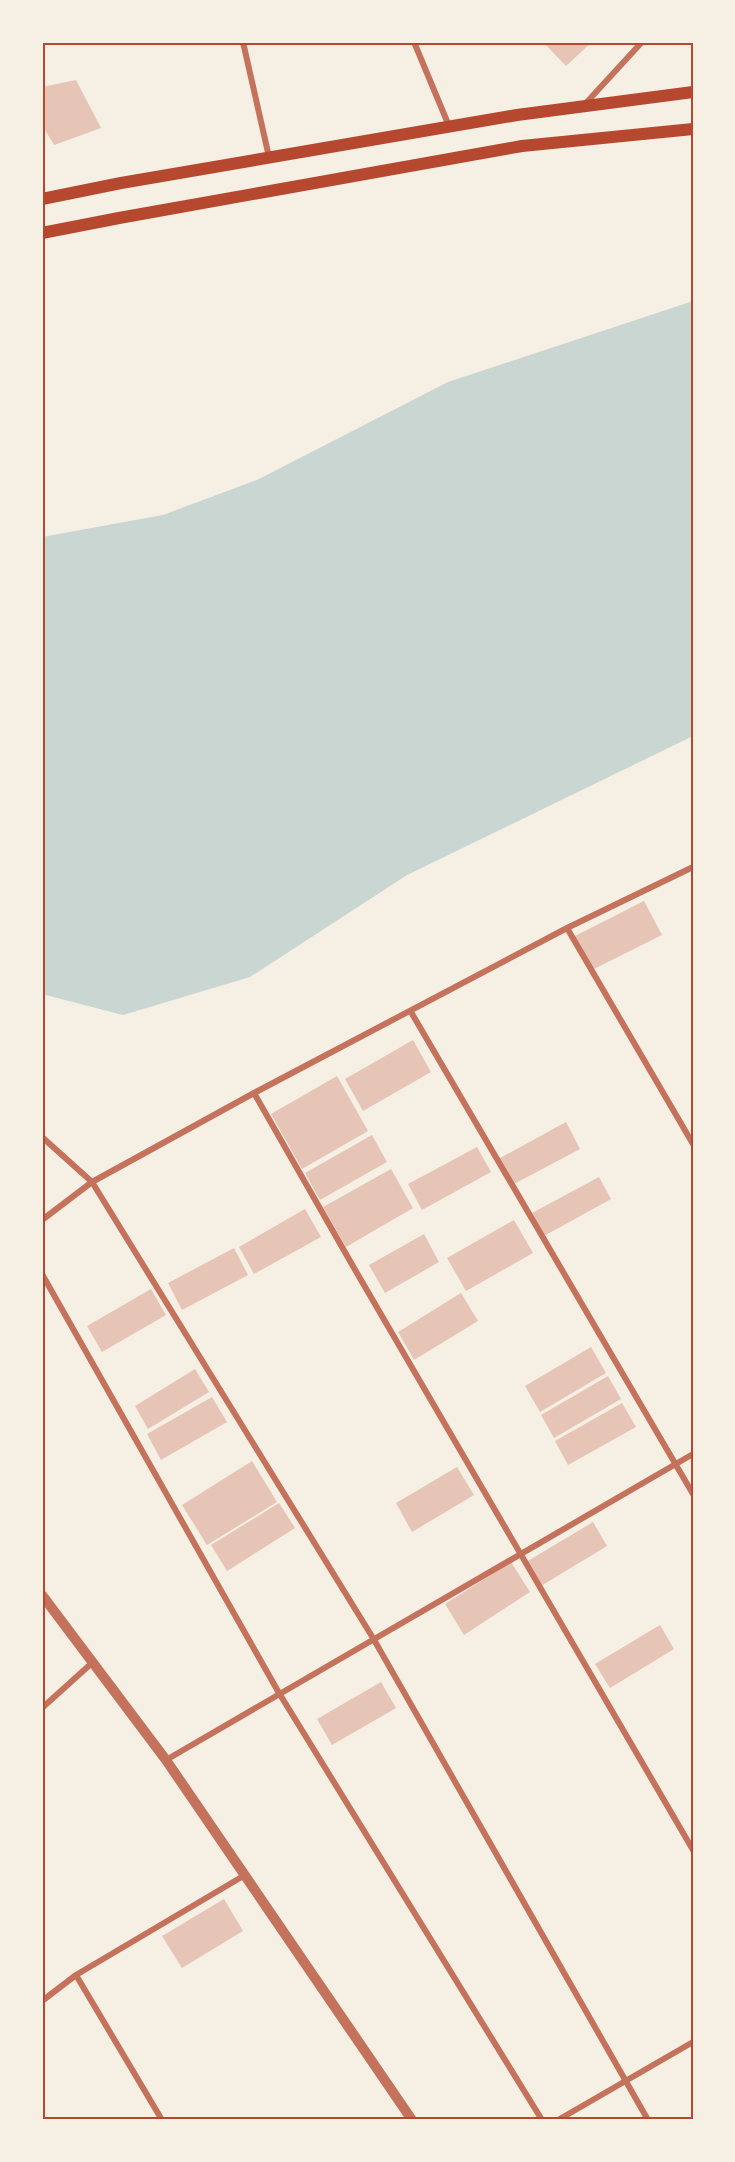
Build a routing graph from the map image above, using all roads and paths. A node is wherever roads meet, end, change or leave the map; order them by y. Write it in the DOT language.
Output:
graph roads {
  1 [pos="243,42"];
  2 [pos="414,42"];
  3 [pos="642,42"];
  4 [pos="693,92"];
  5 [pos="584,106"];
  6 [pos="449,127"];
  7 [pos="693,129"];
  8 [pos="269,157"];
  9 [pos="42,199"];
  10 [pos="42,233"];
  11 [pos="693,867"];
  12 [pos="567,928"];
  13 [pos="411,1012"];
  14 [pos="254,1093"];
  15 [pos="42,1137"];
  16 [pos="693,1144"];
  17 [pos="92,1182"];
  18 [pos="42,1220"];
  19 [pos="42,1274"];
  20 [pos="693,1454"];
  21 [pos="675,1464"];
  22 [pos="693,1494"];
  23 [pos="520,1553"];
  24 [pos="42,1595"];
  25 [pos="373,1638"];
  26 [pos="93,1662"];
  27 [pos="279,1693"];
  28 [pos="42,1708"];
  29 [pos="166,1760"];
  30 [pos="693,1850"];
  31 [pos="245,1875"];
  32 [pos="76,1975"];
  33 [pos="42,2001"];
  34 [pos="693,2042"];
  35 [pos="626,2081"];
  36 [pos="162,2120"];
  37 [pos="412,2120"];
  38 [pos="542,2120"];
  39 [pos="558,2120"];
  40 [pos="648,2120"];
  1 -- 8 [label="street"];
  2 -- 6 [label="street"];
  3 -- 5 [label="street"];
  4 -- 5 [label="main road"];
  5 -- 6 [label="main road"];
  6 -- 8 [label="main road"];
  7 -- 10 [label="main road"];
  8 -- 9 [label="main road"];
  11 -- 12 [label="street"];
  12 -- 13 [label="street"];
  12 -- 16 [label="street"];
  13 -- 14 [label="street"];
  13 -- 21 [label="street"];
  14 -- 17 [label="street"];
  14 -- 23 [label="street"];
  15 -- 17 [label="street"];
  17 -- 18 [label="street"];
  17 -- 25 [label="street"];
  19 -- 27 [label="street"];
  20 -- 21 [label="street"];
  21 -- 22 [label="street"];
  21 -- 23 [label="street"];
  23 -- 25 [label="street"];
  23 -- 30 [label="street"];
  24 -- 26 [label="street"];
  25 -- 27 [label="street"];
  25 -- 35 [label="street"];
  26 -- 28 [label="street"];
  26 -- 29 [label="street"];
  27 -- 29 [label="street"];
  27 -- 38 [label="street"];
  29 -- 31 [label="street"];
  31 -- 32 [label="street"];
  31 -- 37 [label="street"];
  32 -- 33 [label="street"];
  32 -- 36 [label="street"];
  34 -- 35 [label="street"];
  35 -- 39 [label="street"];
  35 -- 40 [label="street"];
}
